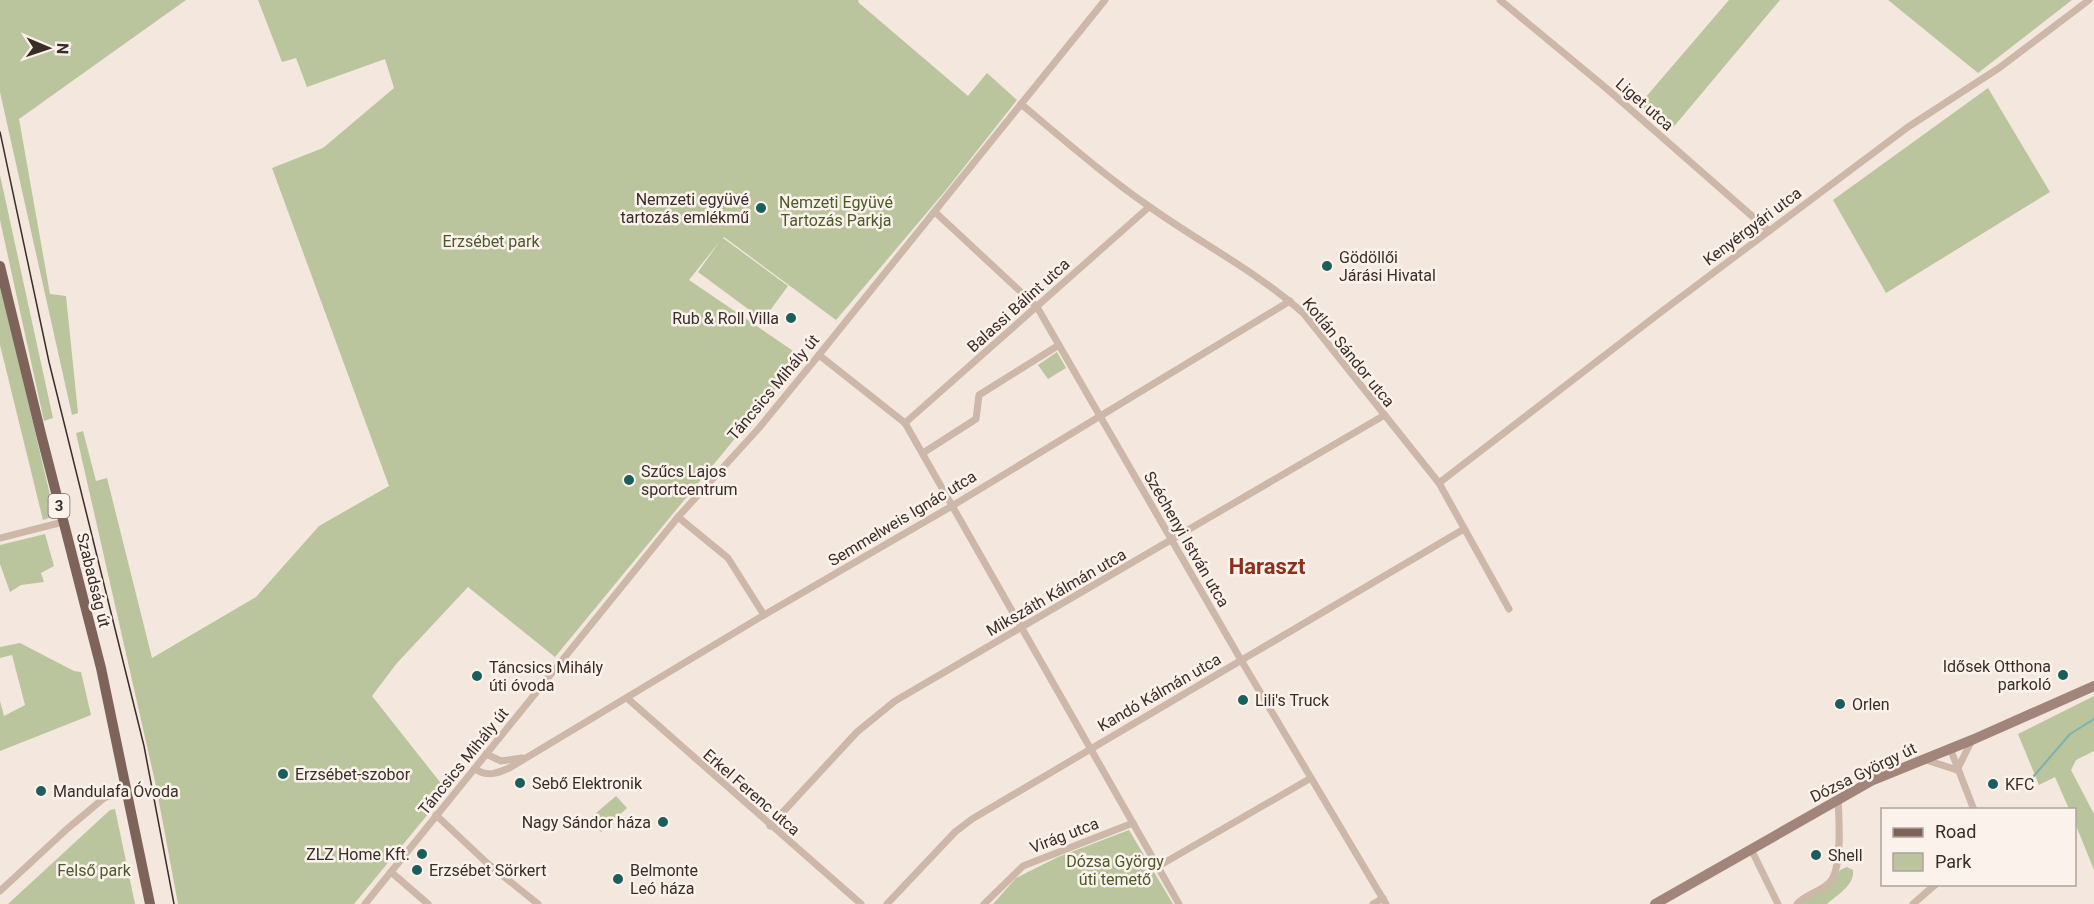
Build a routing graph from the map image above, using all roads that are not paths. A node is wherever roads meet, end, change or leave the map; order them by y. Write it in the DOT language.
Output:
graph roads {
  1 [pos="1105,0"];
  2 [pos="1500,0"];
  3 [pos="2089,0"];
  4 [pos="1021,104"];
  5 [pos="1149,207"];
  6 [pos="935,212"];
  7 [pos="1769,231"];
  8 [pos="0,266"];
  9 [pos="1290,301"];
  10 [pos="1037,307"];
  11 [pos="1059,345"];
  12 [pos="819,355"];
  13 [pos="1099,416"];
  14 [pos="1383,416"];
  15 [pos="905,423"];
  16 [pos="923,453"];
  17 [pos="1438,483"];
  18 [pos="952,506"];
  19 [pos="678,517"];
  20 [pos="63,522"];
  21 [pos="1464,529"];
  22 [pos="0,538"];
  23 [pos="1172,540"];
  24 [pos="1509,609"];
  25 [pos="764,615"];
  26 [pos="1020,628"];
  27 [pos="1241,660"];
  28 [pos="2094,686"];
  29 [pos="627,698"];
  30 [pos="1972,740"];
  31 [pos="1091,748"];
  32 [pos="1950,748"];
  33 [pos="486,754"];
  34 [pos="527,757"];
  35 [pos="1923,759"];
  36 [pos="475,769"];
  37 [pos="1958,770"];
  38 [pos="1311,778"];
  39 [pos="127,790"];
  40 [pos="1838,798"];
  41 [pos="1973,808"];
  42 [pos="436,815"];
  43 [pos="1133,823"];
  44 [pos="770,826"];
  45 [pos="1752,849"];
  46 [pos="1157,867"];
  47 [pos="391,872"];
  48 [pos="1935,886"];
  49 [pos="0,891"];
  50 [pos="1385,901"];
  51 [pos="150,904"];
  52 [pos="365,904"];
  53 [pos="428,904"];
  54 [pos="538,904"];
  55 [pos="861,904"];
  56 [pos="887,904"];
  57 [pos="984,904"];
  58 [pos="1179,904"];
  59 [pos="1373,904"];
  60 [pos="1655,904"];
  61 [pos="1778,904"];
  62 [pos="1797,904"];
  63 [pos="1913,904"];
  1 -- 4 [label="street, Táncsics Mihály út"];
  2 -- 7 [label="street, Liget utca"];
  3 -- 7 [label="street, Kenyérgyári utca"];
  4 -- 5 [label="street, Kotlán Sándor utca"];
  4 -- 6 [label="street, Táncsics Mihály út"];
  5 -- 9 [label="street, Kotlán Sándor utca"];
  5 -- 10 [label="street, Balassi Bálint utca"];
  6 -- 10 [label="street, Széchenyi István utca"];
  6 -- 12 [label="street, Táncsics Mihály út"];
  7 -- 17 [label="street, Kenyérgyári utca"];
  8 -- 20 [label="main road, Szabadság út / 3"];
  9 -- 13 [label="street, Semmelweis Ignác utca"];
  9 -- 14 [label="street, Kotlán Sándor utca"];
  10 -- 11 [label="street, Széchenyi István utca"];
  10 -- 15 [label="street, Balassi Bálint utca"];
  11 -- 13 [label="street, Széchenyi István utca"];
  11 -- 16 [label="street"];
  12 -- 15 [label="street"];
  12 -- 19 [label="street, Táncsics Mihály út"];
  13 -- 18 [label="street, Semmelweis Ignác utca"];
  13 -- 23 [label="street, Széchenyi István utca"];
  14 -- 17 [label="street, Kotlán Sándor utca"];
  14 -- 23 [label="street, Mikszáth Kálmán utca"];
  15 -- 16 [label="street"];
  16 -- 18 [label="street"];
  17 -- 21 [label="street, Kotlán Sándor utca"];
  18 -- 25 [label="street, Semmelweis Ignác utca"];
  18 -- 26 [label="street"];
  19 -- 25 [label="street"];
  19 -- 33 [label="street, Táncsics Mihály út"];
  20 -- 22 [label="street"];
  20 -- 39 [label="main road, Szabadság út / 3"];
  21 -- 24 [label="street, Kotlán Sándor utca"];
  21 -- 27 [label="street, Kandó Kálmán utca"];
  23 -- 26 [label="street, Mikszáth Kálmán utca"];
  23 -- 27 [label="street, Széchenyi István utca"];
  25 -- 29 [label="street, Semmelweis Ignác utca"];
  26 -- 31 [label="street"];
  26 -- 44 [label="street, Mikszáth Kálmán utca"];
  27 -- 31 [label="street, Kandó Kálmán utca"];
  27 -- 38 [label="street, Széchenyi István utca"];
  28 -- 30 [label="main road, Dózsa György út"];
  29 -- 34 [label="street, Semmelweis Ignác utca"];
  29 -- 44 [label="street, Erkel Ferenc utca"];
  30 -- 32 [label="main road, Dózsa György út"];
  30 -- 37 [label="street"];
  31 -- 43 [label="street"];
  31 -- 56 [label="street, Kandó Kálmán utca"];
  32 -- 35 [label="main road, Dózsa György út"];
  32 -- 37 [label="street"];
  33 -- 34 [label="street, Semmelweis Ignác utca"];
  33 -- 36 [label="street, Táncsics Mihály út"];
  34 -- 36 [label="street, Semmelweis Ignác utca"];
  35 -- 37 [label="street"];
  35 -- 40 [label="main road, Dózsa György út"];
  36 -- 42 [label="street, Táncsics Mihály út"];
  37 -- 41 [label="street"];
  38 -- 46 [label="street"];
  38 -- 50 [label="street, Széchenyi István utca"];
  39 -- 49 [label="street"];
  39 -- 51 [label="main road, Szabadság út / 3"];
  40 -- 45 [label="main road, Dózsa György út"];
  40 -- 62 [label="street"];
  42 -- 47 [label="street, Táncsics Mihály út"];
  42 -- 54 [label="street"];
  43 -- 46 [label="street"];
  43 -- 57 [label="street, Virág utca"];
  44 -- 55 [label="street, Erkel Ferenc utca"];
  45 -- 60 [label="main road, Dózsa György út"];
  45 -- 61 [label="street"];
  46 -- 58 [label="street"];
  47 -- 52 [label="street, Táncsics Mihály út"];
  47 -- 53 [label="street"];
  48 -- 63 [label="street"];
  50 -- 59 [label="street"];
}
